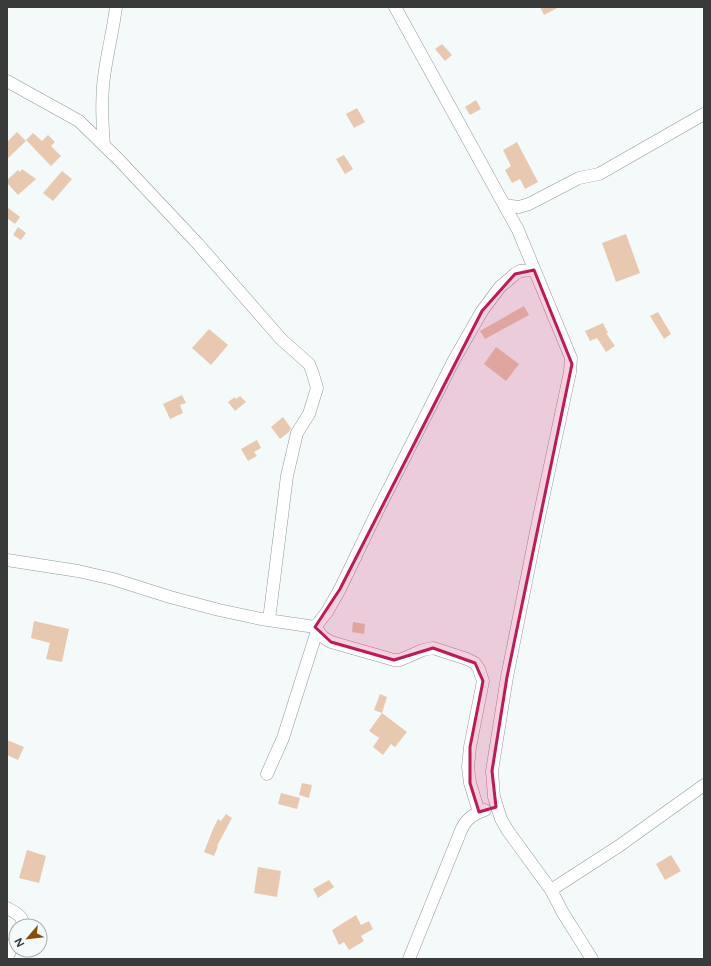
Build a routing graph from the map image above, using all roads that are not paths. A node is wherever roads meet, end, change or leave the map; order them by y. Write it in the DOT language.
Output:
graph roads {
  1 [pos="116,7"];
  2 [pos="396,7"];
  3 [pos="7,81"];
  4 [pos="704,114"];
  5 [pos="104,145"];
  6 [pos="504,205"];
  7 [pos="534,270"];
  8 [pos="7,560"];
  9 [pos="269,620"];
  10 [pos="316,629"];
  11 [pos="267,774"];
  12 [pos="704,785"];
  13 [pos="496,807"];
  14 [pos="479,812"];
  15 [pos="551,890"];
  16 [pos="7,908"];
  17 [pos="22,918"];
  18 [pos="409,959"];
  19 [pos="592,959"];
  1 -- 5 [label="street"];
  2 -- 6 [label="street"];
  3 -- 5 [label="street"];
  4 -- 6 [label="street"];
  5 -- 9 [label="street"];
  6 -- 7 [label="street"];
  7 -- 10 [label="street"];
  7 -- 13 [label="street"];
  8 -- 9 [label="street"];
  9 -- 10 [label="street"];
  10 -- 11 [label="street"];
  10 -- 14 [label="street"];
  12 -- 15 [label="street"];
  13 -- 14 [label="street"];
  13 -- 15 [label="street"];
  14 -- 18 [label="street"];
  15 -- 19 [label="street"];
  16 -- 17 [label="street"];
}
